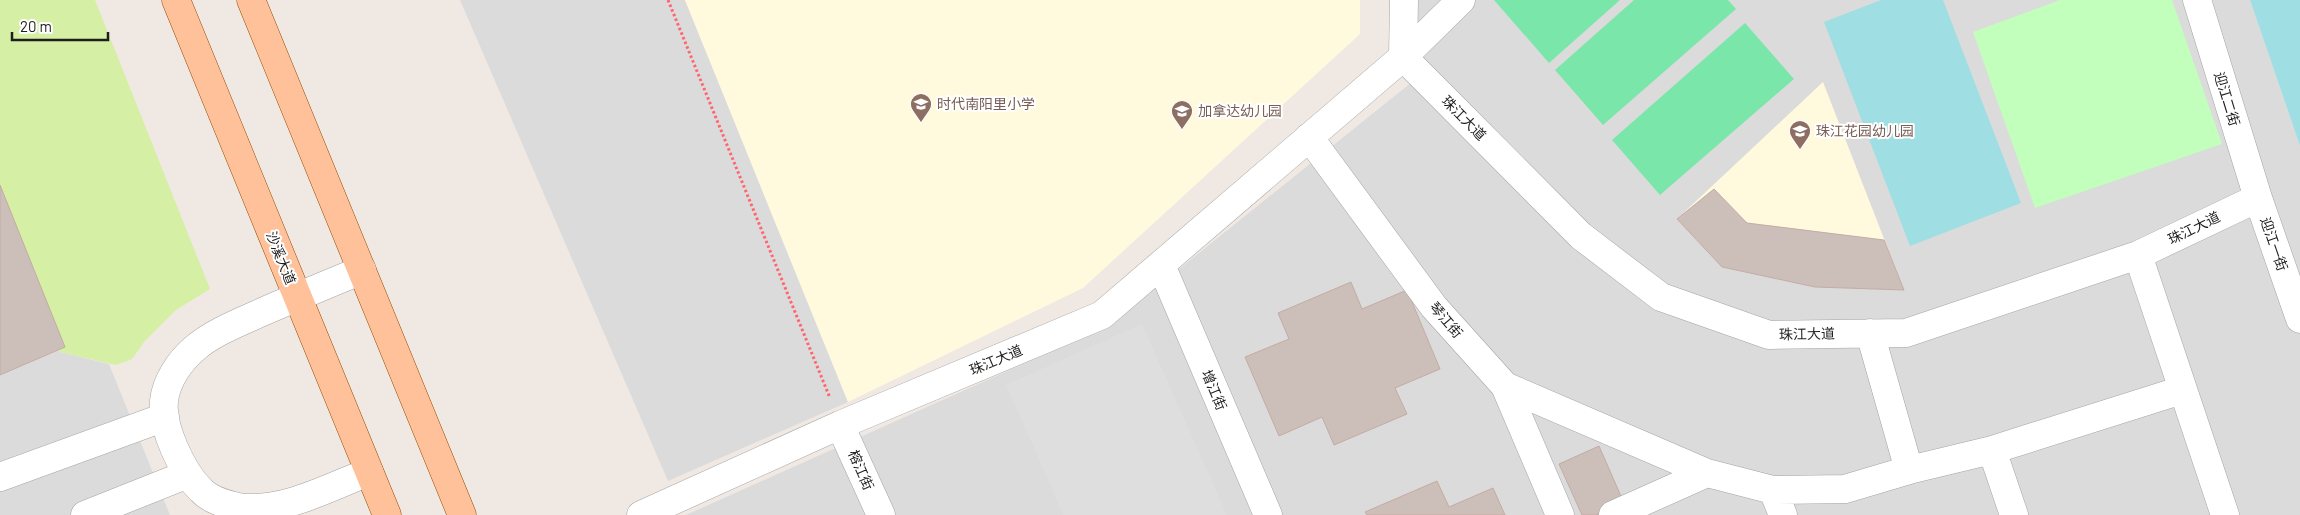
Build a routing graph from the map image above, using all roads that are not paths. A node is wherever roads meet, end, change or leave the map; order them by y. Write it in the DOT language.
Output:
graph roads {
  1 [pos="176,0"];
  2 [pos="251,0"];
  3 [pos="1404,0"];
  4 [pos="1461,0"];
  5 [pos="2197,0"];
  6 [pos="1403,57"];
  7 [pos="1309,138"];
  8 [pos="2258,198"];
  9 [pos="2138,255"];
  10 [pos="1160,265"];
  11 [pos="362,270"];
  12 [pos="297,297"];
  13 [pos="2300,319"];
  14 [pos="1870,333"];
  15 [pos="1504,386"];
  16 [pos="2182,390"];
  17 [pos="165,417"];
  18 [pos="840,425"];
  19 [pos="1992,450"];
  20 [pos="1909,470"];
  21 [pos="369,472"];
  22 [pos="1707,473"];
  23 [pos="188,474"];
  24 [pos="0,477"];
  25 [pos="1773,490"];
  26 [pos="85,515"];
  27 [pos="387,515"];
  28 [pos="462,515"];
  29 [pos="641,515"];
  30 [pos="881,515"];
  31 [pos="1268,515"];
  32 [pos="1560,515"];
  33 [pos="1613,515"];
  34 [pos="1783,515"];
  35 [pos="2014,515"];
  36 [pos="2225,515"];
  1 -- 12 [label="main road, 沙溪大道"];
  2 -- 11 [label="main road"];
  3 -- 6 [label="street"];
  4 -- 6 [label="street, 珠江大道"];
  5 -- 8 [label="street, 迎江二街"];
  6 -- 7 [label="street, 珠江大道"];
  6 -- 14 [label="street, 珠江大道"];
  7 -- 10 [label="street, 珠江大道"];
  7 -- 15 [label="street, 琴江街"];
  8 -- 9 [label="street, 珠江大道"];
  8 -- 13 [label="street, 迎江一街"];
  9 -- 14 [label="street, 珠江大道"];
  9 -- 16 [label="street"];
  10 -- 18 [label="street, 珠江大道"];
  10 -- 31 [label="street, 增江街"];
  11 -- 12 [label="street"];
  11 -- 28 [label="main road"];
  12 -- 17 [label="street"];
  12 -- 21 [label="main road, 沙溪大道"];
  14 -- 20 [label="street"];
  15 -- 22 [label="street"];
  15 -- 32 [label="street, 琴江街"];
  16 -- 19 [label="street"];
  16 -- 36 [label="street"];
  17 -- 23 [label="street"];
  17 -- 24 [label="street"];
  18 -- 29 [label="street, 珠江大道"];
  18 -- 30 [label="street, 榕江街"];
  19 -- 20 [label="street"];
  19 -- 35 [label="street"];
  20 -- 25 [label="street"];
  21 -- 23 [label="street"];
  21 -- 27 [label="main road, 沙溪大道"];
  22 -- 25 [label="street"];
  22 -- 33 [label="street"];
  23 -- 26 [label="street"];
  25 -- 34 [label="street"];
}
